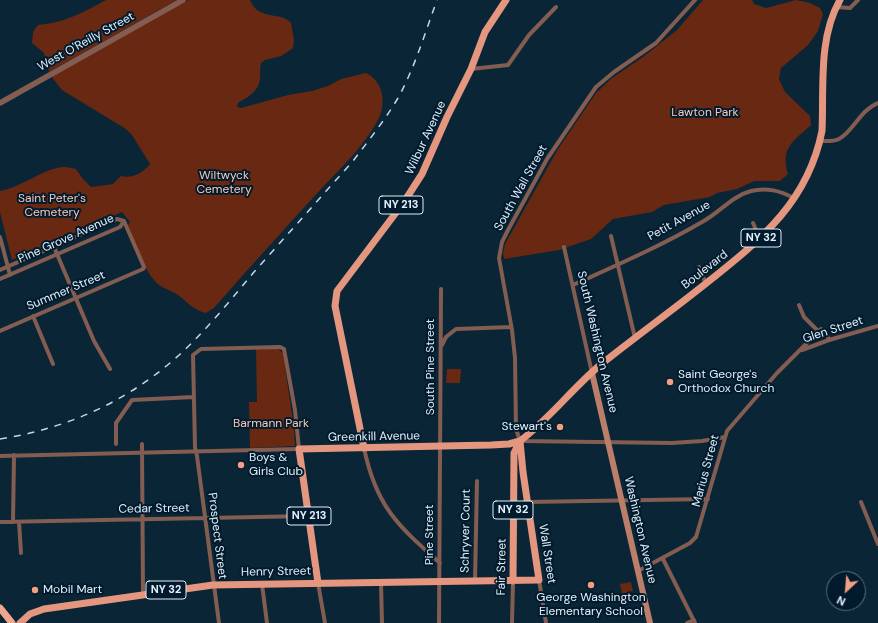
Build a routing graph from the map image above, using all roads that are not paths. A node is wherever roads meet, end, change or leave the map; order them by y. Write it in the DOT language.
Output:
graph roads {
  1 [pos="182,0"];
  2 [pos="506,0"];
  3 [pos="695,0"];
  4 [pos="840,0"];
  5 [pos="858,0"];
  6 [pos="556,7"];
  7 [pos="836,8"];
  8 [pos="471,70"];
  9 [pos="0,103"];
  10 [pos="878,103"];
  11 [pos="820,141"];
  12 [pos="794,198"];
  13 [pos="124,221"];
  14 [pos="753,223"];
  15 [pos="611,236"];
  16 [pos="0,237"];
  17 [pos="760,239"];
  18 [pos="54,247"];
  19 [pos="564,247"];
  20 [pos="57,255"];
  21 [pos="618,265"];
  22 [pos="8,267"];
  23 [pos="699,267"];
  24 [pos="0,270"];
  25 [pos="10,275"];
  26 [pos="0,279"];
  27 [pos="573,284"];
  28 [pos="706,284"];
  29 [pos="441,289"];
  30 [pos="76,298"];
  31 [pos="799,305"];
  32 [pos="33,316"];
  33 [pos="878,326"];
  34 [pos="511,327"];
  35 [pos="819,330"];
  36 [pos="0,331"];
  37 [pos="635,338"];
  38 [pos="829,340"];
  39 [pos="442,346"];
  40 [pos="795,355"];
  41 [pos="53,364"];
  42 [pos="110,368"];
  43 [pos="592,372"];
  44 [pos="194,397"];
  45 [pos="725,437"];
  46 [pos="520,441"];
  47 [pos="608,442"];
  48 [pos="116,444"];
  49 [pos="142,444"];
  50 [pos="441,446"];
  51 [pos="364,448"];
  52 [pos="300,450"];
  53 [pos="195,451"];
  54 [pos="142,452"];
  55 [pos="14,455"];
  56 [pos="0,456"];
  57 [pos="477,481"];
  58 [pos="708,499"];
  59 [pos="622,500"];
  60 [pos="527,502"];
  61 [pos="862,502"];
  62 [pos="309,516"];
  63 [pos="205,518"];
  64 [pos="143,519"];
  65 [pos="0,522"];
  66 [pos="13,522"];
  67 [pos="19,522"];
  68 [pos="878,544"];
  69 [pos="21,553"];
  70 [pos="663,559"];
  71 [pos="440,563"];
  72 [pos="638,571"];
  73 [pos="540,580"];
  74 [pos="475,581"];
  75 [pos="513,581"];
  76 [pos="382,582"];
  77 [pos="440,582"];
  78 [pos="318,583"];
  79 [pos="262,584"];
  80 [pos="213,585"];
  81 [pos="143,593"];
  82 [pos="0,608"];
  83 [pos="694,622"];
  84 [pos="12,623"];
  85 [pos="20,623"];
  86 [pos="219,623"];
  87 [pos="267,623"];
  88 [pos="325,623"];
  89 [pos="382,623"];
  90 [pos="439,623"];
  91 [pos="512,623"];
  92 [pos="546,623"];
  93 [pos="650,623"];
  94 [pos="687,623"];
  1 -- 9 [label="street, West O'Reilly Street"];
  2 -- 8 [label="main road, Wilbur Avenue / NY 213"];
  3 -- 34 [label="street, South Wall Street"];
  4 -- 7 [label="main road, Boulevard / NY 32"];
  5 -- 7 [label="street"];
  6 -- 8 [label="street"];
  7 -- 11 [label="main road, Boulevard / NY 32"];
  8 -- 51 [label="main road, Wilbur Avenue / NY 213"];
  10 -- 11 [label="street"];
  11 -- 12 [label="main road, Boulevard / NY 32"];
  12 -- 17 [label="main road, Boulevard / NY 32"];
  12 -- 21 [label="street, Petit Avenue"];
  13 -- 18 [label="street, Pine Grove Avenue"];
  13 -- 20 [label="street, Pine Grove Avenue"];
  13 -- 30 [label="street, Summer Street"];
  14 -- 17 [label="street"];
  15 -- 21 [label="street"];
  16 -- 22 [label="street"];
  17 -- 28 [label="main road, Boulevard / NY 32"];
  18 -- 20 [label="street"];
  18 -- 22 [label="street, Pine Grove Avenue"];
  19 -- 27 [label="street, South Washington Avenue"];
  20 -- 25 [label="street, Pine Grove Avenue"];
  20 -- 30 [label="street"];
  21 -- 27 [label="street, Petit Avenue"];
  21 -- 37 [label="street"];
  22 -- 24 [label="street, Pine Grove Avenue"];
  22 -- 25 [label="street"];
  23 -- 28 [label="street"];
  25 -- 26 [label="street, Pine Grove Avenue"];
  27 -- 43 [label="street, South Washington Avenue"];
  28 -- 37 [label="main road, Boulevard / NY 32"];
  29 -- 39 [label="street, South Pine Street"];
  30 -- 32 [label="street, Summer Street"];
  30 -- 42 [label="street"];
  31 -- 35 [label="street"];
  32 -- 36 [label="street, Summer Street"];
  32 -- 41 [label="street"];
  33 -- 38 [label="street, Glen Street"];
  34 -- 39 [label="street"];
  34 -- 46 [label="street, South Wall Street"];
  35 -- 38 [label="street"];
  35 -- 40 [label="street, Marius Street"];
  37 -- 43 [label="main road, Boulevard / NY 32"];
  38 -- 40 [label="street, Glen Street"];
  39 -- 50 [label="street, South Pine Street"];
  40 -- 45 [label="street, Marius Street"];
  43 -- 46 [label="main road, Boulevard / NY 32"];
  43 -- 47 [label="main road, South Washington Avenue"];
  44 -- 48 [label="street"];
  44 -- 52 [label="street, Prospect Street"];
  44 -- 53 [label="street, Prospect Street"];
  45 -- 47 [label="street, Greenkill Avenue"];
  45 -- 58 [label="street, Marius Street"];
  46 -- 47 [label="street, Greenkill Avenue"];
  46 -- 50 [label="main road, Greenkill Avenue"];
  46 -- 60 [label="main road, Wall Street / NY 32"];
  46 -- 75 [label="main road, Fair Street / NY 32"];
  47 -- 59 [label="main road, Washington Avenue"];
  49 -- 54 [label="street"];
  50 -- 51 [label="main road, Greenkill Avenue"];
  50 -- 71 [label="street, Pine Street"];
  51 -- 52 [label="main road, Greenkill Avenue"];
  51 -- 71 [label="street"];
  52 -- 53 [label="street, Greenkill Avenue"];
  52 -- 62 [label="main road, NY 213"];
  53 -- 54 [label="street, Greenkill Avenue"];
  53 -- 63 [label="street, Prospect Street"];
  54 -- 55 [label="street, Greenkill Avenue"];
  54 -- 64 [label="street"];
  55 -- 56 [label="street, Greenkill Avenue"];
  55 -- 66 [label="street"];
  57 -- 74 [label="street, Schryver Court"];
  58 -- 59 [label="street"];
  58 -- 70 [label="street, Marius Street"];
  59 -- 60 [label="street"];
  59 -- 72 [label="main road, Washington Avenue"];
  60 -- 73 [label="main road, Wall Street / NY 32"];
  61 -- 68 [label="street"];
  62 -- 63 [label="street, Cedar Street"];
  62 -- 78 [label="main road, NY 213"];
  63 -- 64 [label="street, Cedar Street"];
  63 -- 80 [label="street, Prospect Street"];
  64 -- 67 [label="street, Cedar Street"];
  64 -- 81 [label="street"];
  65 -- 66 [label="street, Cedar Street"];
  66 -- 67 [label="street, Cedar Street"];
  67 -- 69 [label="street"];
  70 -- 72 [label="street, Marius Street"];
  70 -- 83 [label="street"];
  71 -- 77 [label="street, Pine Street"];
  72 -- 93 [label="main road, Washington Avenue"];
  73 -- 75 [label="main road, Henry Street / NY 32"];
  73 -- 92 [label="street, Wall Street"];
  74 -- 75 [label="main road, Henry Street / NY 32"];
  74 -- 77 [label="main road, Henry Street / NY 32"];
  75 -- 91 [label="street, Fair Street"];
  76 -- 77 [label="main road, Henry Street / NY 32"];
  76 -- 78 [label="main road, Henry Street / NY 32"];
  76 -- 89 [label="street"];
  77 -- 90 [label="street, Pine Street"];
  78 -- 79 [label="main road, Henry Street / NY 32"];
  78 -- 88 [label="street"];
  79 -- 80 [label="main road, Henry Street / NY 32"];
  79 -- 87 [label="street"];
  80 -- 81 [label="main road, Henry Street / NY 32"];
  80 -- 86 [label="street, Prospect Street"];
  81 -- 85 [label="main road, Henry Street / NY 32"];
  82 -- 84 [label="highway"];
  83 -- 94 [label="street"];
}
